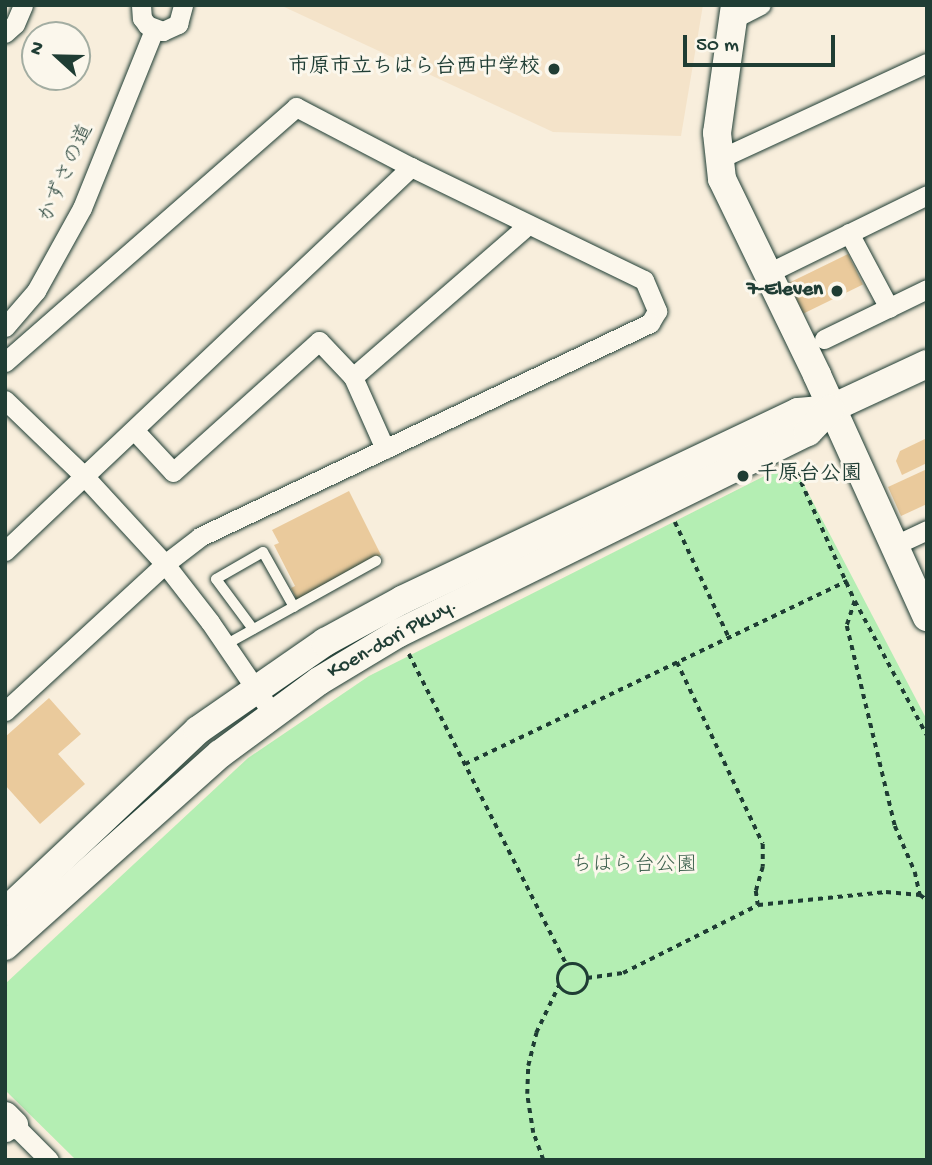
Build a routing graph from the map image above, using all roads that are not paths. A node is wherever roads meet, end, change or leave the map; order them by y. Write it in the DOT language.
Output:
graph roads {
  1 [pos="23,5"];
  2 [pos="141,5"];
  3 [pos="183,5"];
  4 [pos="761,5"];
  5 [pos="734,12"];
  6 [pos="154,30"];
  7 [pos="5,33"];
  8 [pos="927,63"];
  9 [pos="719,159"];
  10 [pos="411,167"];
  11 [pos="927,195"];
  12 [pos="528,225"];
  13 [pos="849,233"];
  14 [pos="766,274"];
  15 [pos="927,289"];
  16 [pos="888,308"];
  17 [pos="5,327"];
  18 [pos="824,339"];
  19 [pos="5,362"];
  20 [pos="927,364"];
  21 [pos="353,377"];
  22 [pos="5,400"];
  23 [pos="830,409"];
  24 [pos="134,430"];
  25 [pos="384,449"];
  26 [pos="85,477"];
  27 [pos="927,530"];
  28 [pos="893,546"];
  29 [pos="5,551"];
  30 [pos="376,561"];
  31 [pos="165,564"];
  32 [pos="294,607"];
  33 [pos="927,617"];
  34 [pos="253,629"];
  35 [pos="224,645"];
  36 [pos="257,689"];
  37 [pos="5,711"];
  38 [pos="272,713"];
  39 [pos="5,912"];
  40 [pos="5,946"];
  41 [pos="8,1125"];
  42 [pos="49,1160"];
  1 -- 7 [label="street"];
  2 -- 6 [label="street"];
  3 -- 6 [label="street"];
  4 -- 5 [label="street"];
  5 -- 9 [label="street"];
  6 -- 17 [label="street, かずさの道"];
  8 -- 9 [label="street"];
  9 -- 14 [label="street"];
  10 -- 12 [label="street"];
  10 -- 19 [label="street"];
  10 -- 24 [label="street"];
  11 -- 13 [label="street"];
  12 -- 21 [label="street"];
  12 -- 25 [label="street"];
  13 -- 14 [label="street"];
  13 -- 16 [label="street"];
  14 -- 23 [label="street"];
  15 -- 16 [label="street"];
  16 -- 18 [label="street"];
  20 -- 23 [label="street, Koen-dori Pkwy."];
  21 -- 24 [label="street"];
  21 -- 25 [label="street"];
  22 -- 26 [label="street"];
  23 -- 28 [label="street"];
  23 -- 36 [label="street, Koen-dori Pkwy."];
  23 -- 38 [label="street, Koen-dori Pkwy."];
  24 -- 26 [label="street"];
  25 -- 31 [label="street"];
  26 -- 29 [label="street"];
  26 -- 31 [label="street"];
  27 -- 28 [label="street"];
  28 -- 33 [label="street"];
  30 -- 32 [label="lane"];
  31 -- 35 [label="street"];
  31 -- 37 [label="street"];
  32 -- 34 [label="lane"];
  32 -- 34 [label="lane"];
  34 -- 35 [label="lane"];
  35 -- 36 [label="street"];
  36 -- 38 [label="street"];
  36 -- 39 [label="street, Koen-dori Pkwy."];
  38 -- 40 [label="street, Koen-dori Pkwy."];
  41 -- 42 [label="street"];
}
